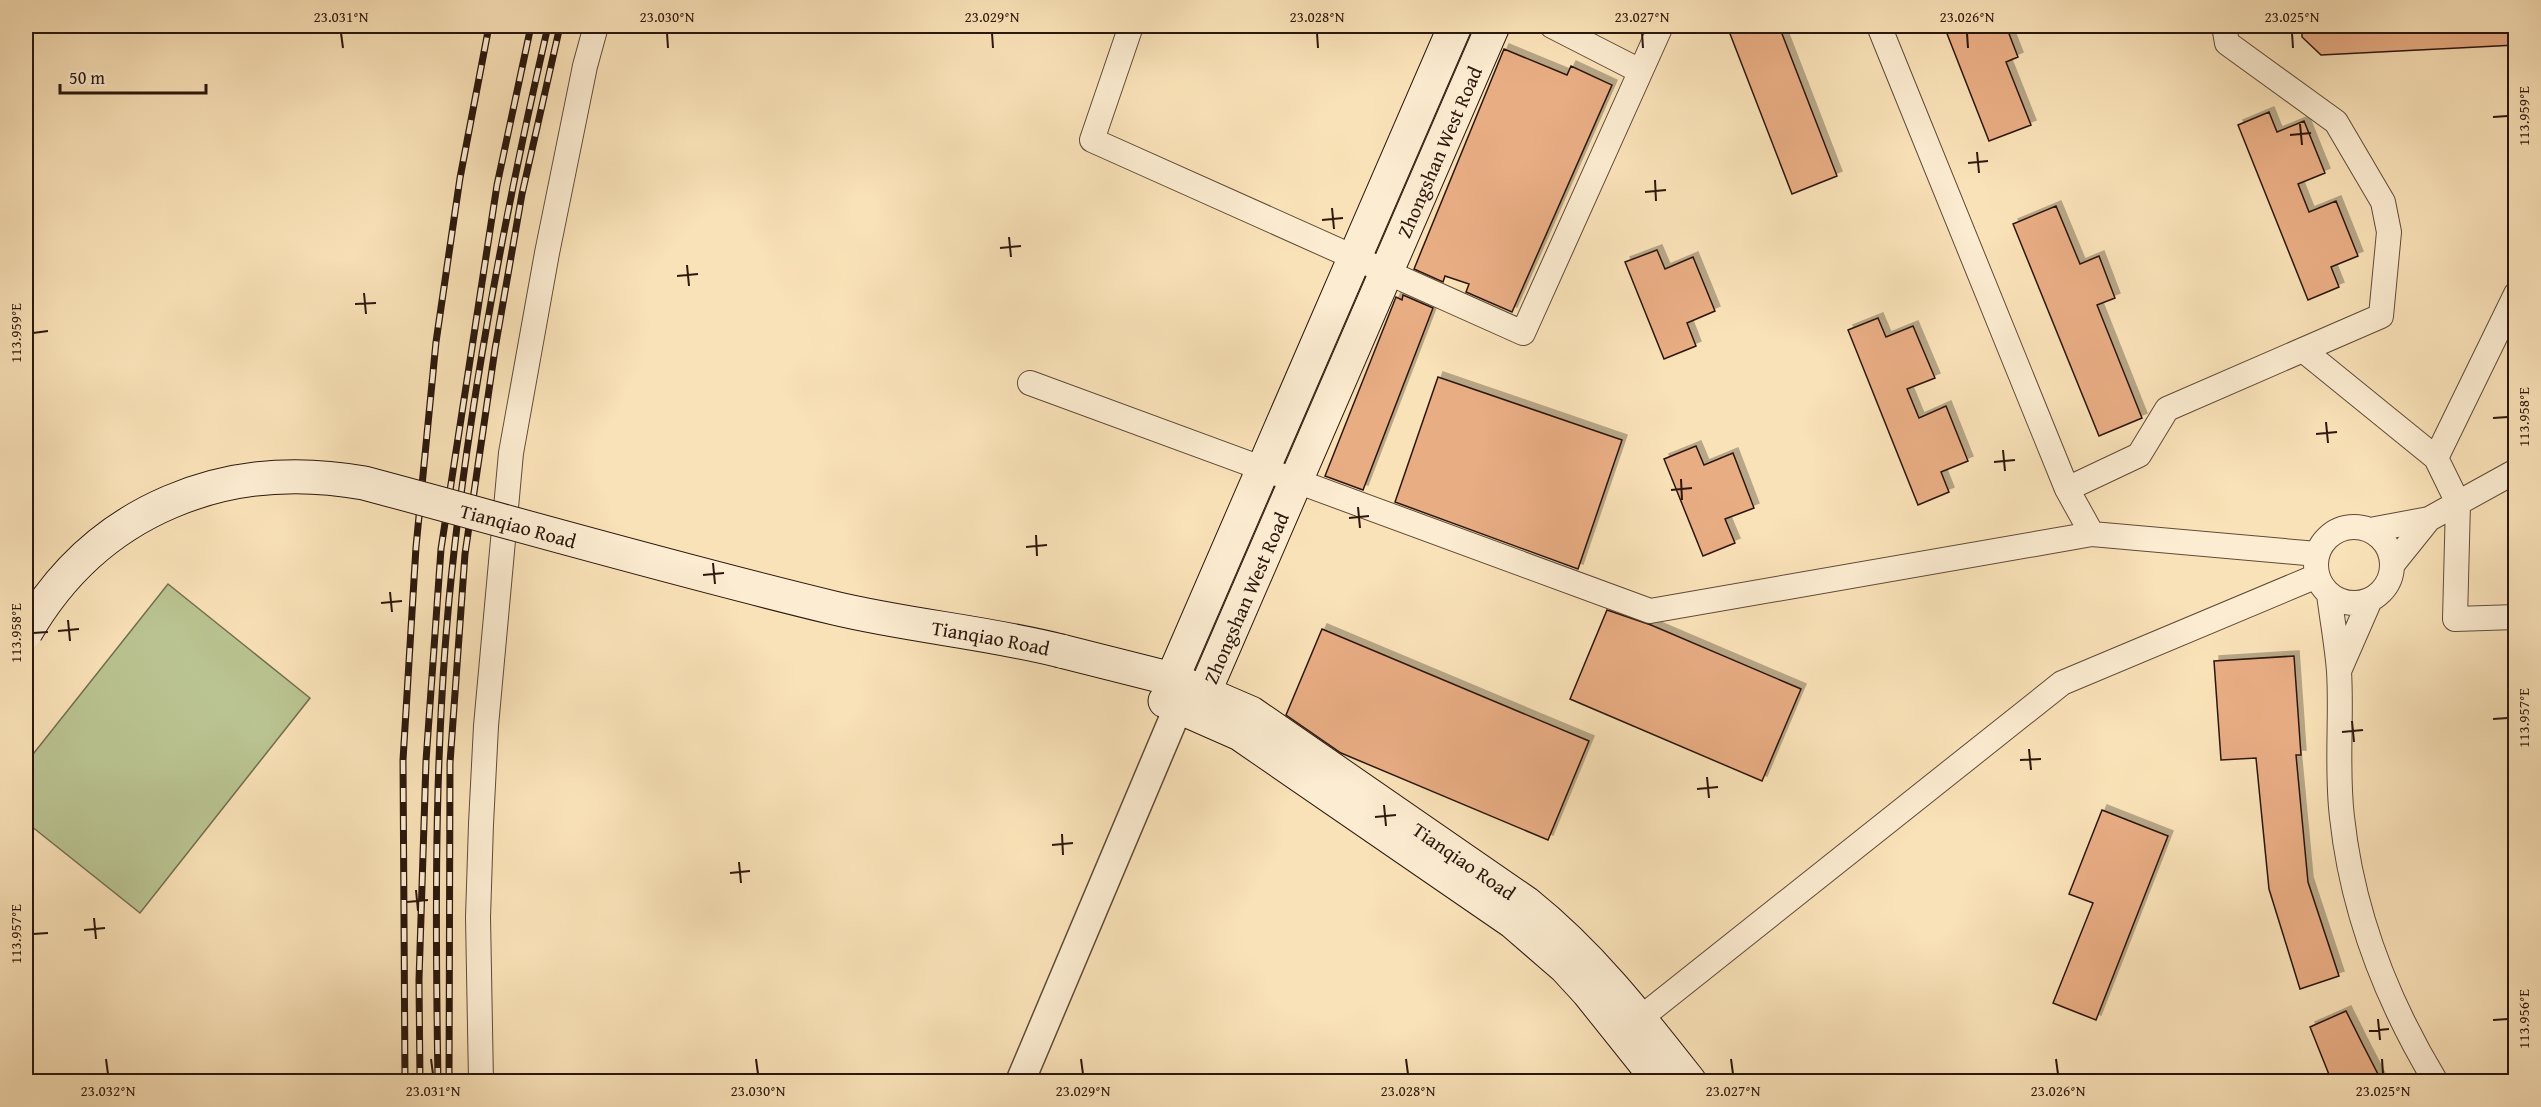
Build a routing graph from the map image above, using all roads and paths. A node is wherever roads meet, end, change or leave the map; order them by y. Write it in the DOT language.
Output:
graph roads {
  1 [pos="596,26"];
  2 [pos="1131,26"];
  3 [pos="1455,26"];
  4 [pos="1492,26"];
  5 [pos="1552,26"];
  6 [pos="1662,26"];
  7 [pos="1879,26"];
  8 [pos="2224,26"];
  9 [pos="1640,71"];
  10 [pos="1354,257"];
  11 [pos="1386,272"];
  12 [pos="2516,294"];
  13 [pos="2303,350"];
  14 [pos="1030,383"];
  15 [pos="2436,458"];
  16 [pos="1263,469"];
  17 [pos="2516,471"];
  18 [pos="1296,480"];
  19 [pos="2067,489"];
  20 [pos="2458,503"];
  21 [pos="2429,519"];
  22 [pos="2370,530"];
  23 [pos="2092,534"];
  24 [pos="2392,565"];
  25 [pos="2321,575"];
  26 [pos="2370,600"];
  27 [pos="2516,617"];
  28 [pos="26,632"];
  29 [pos="2339,671"];
  30 [pos="1185,693"];
  31 [pos="1631,1026"];
  32 [pos="480,1082"];
  33 [pos="1020,1082"];
  34 [pos="1660,1082"];
  35 [pos="1690,1082"];
  36 [pos="2436,1082"];
  1 -- 32 [label="street"];
  2 -- 10 [label="street"];
  3 -- 10 [label="main road, Zhongshan West Road"];
  4 -- 11 [label="main road, Zhongshan West Road"];
  5 -- 9 [label="street"];
  6 -- 9 [label="street"];
  7 -- 19 [label="street"];
  8 -- 13 [label="street"];
  9 -- 11 [label="street"];
  10 -- 11 [label="street"];
  10 -- 16 [label="main road, Zhongshan West Road"];
  11 -- 18 [label="main road, Zhongshan West Road"];
  12 -- 15 [label="street"];
  13 -- 15 [label="street"];
  13 -- 19 [label="street"];
  14 -- 16 [label="street"];
  15 -- 20 [label="street"];
  16 -- 18 [label="street"];
  16 -- 30 [label="main road, Zhongshan West Road"];
  17 -- 20 [label="street"];
  18 -- 23 [label="street"];
  18 -- 30 [label="main road, Zhongshan West Road"];
  19 -- 23 [label="street"];
  20 -- 21 [label="street"];
  20 -- 27 [label="street"];
  21 -- 22 [label="street"];
  21 -- 24 [label="street"];
  22 -- 24 [label="street"];
  22 -- 25 [label="street"];
  23 -- 25 [label="street"];
  24 -- 26 [label="street"];
  25 -- 26 [label="street"];
  25 -- 29 [label="street"];
  25 -- 31 [label="street"];
  26 -- 29 [label="street"];
  28 -- 30 [label="main road, Tianqiao Road, bridge"];
  29 -- 36 [label="street"];
  30 -- 31 [label="main road, Tianqiao Road"];
  30 -- 33 [label="street"];
  31 -- 34 [label="main road, Tianqiao Road"];
  31 -- 35 [label="main road, Tianqiao Road"];
}
